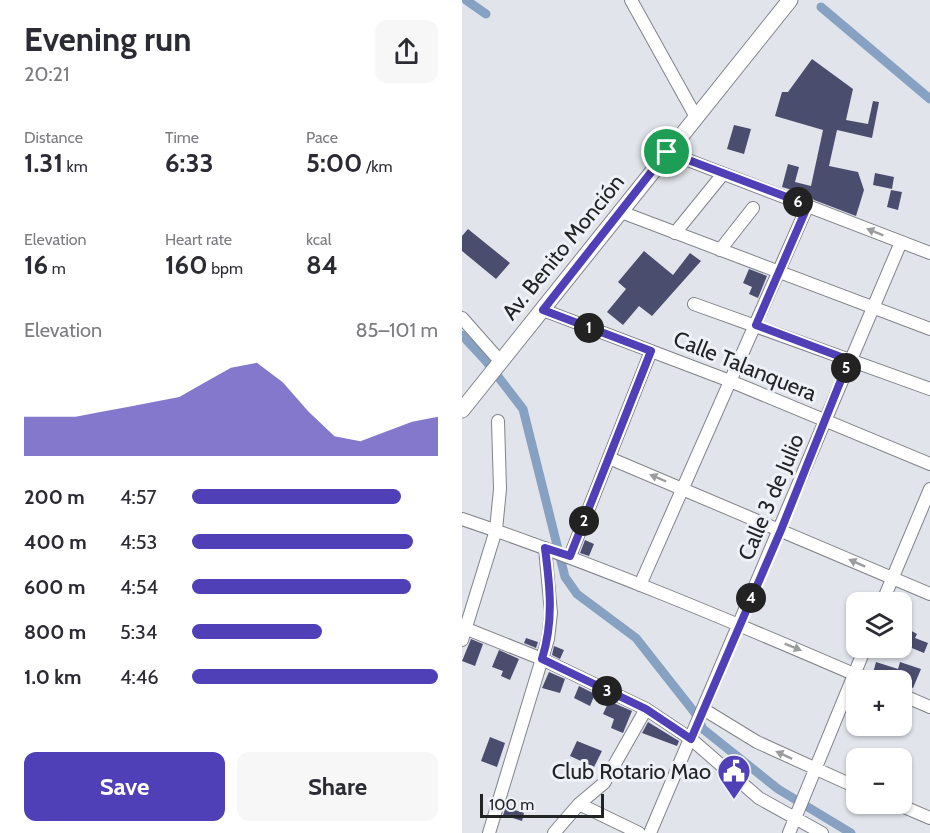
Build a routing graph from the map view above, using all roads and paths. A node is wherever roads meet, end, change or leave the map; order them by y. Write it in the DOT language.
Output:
graph roads {
  1 [pos="631,0"];
  2 [pos="790,0"];
  3 [pos="696,117"];
  4 [pos="667,152"];
  5 [pos="723,174"];
  6 [pos="808,205"];
  7 [pos="753,208"];
  8 [pos="621,212"];
  9 [pos="675,233"];
  10 [pos="901,242"];
  11 [pos="720,250"];
  12 [pos="930,253"];
  13 [pos="779,272"];
  14 [pos="694,304"];
  15 [pos="871,308"];
  16 [pos="543,310"];
  17 [pos="462,318"];
  18 [pos="756,325"];
  19 [pos="930,329"];
  20 [pos="651,351"];
  21 [pos="849,360"];
  22 [pos="499,362"];
  23 [pos="730,381"];
  24 [pos="930,389"];
  25 [pos="462,410"];
  26 [pos="498,421"];
  27 [pos="825,421"];
  28 [pos="609,458"];
  29 [pos="930,464"];
  30 [pos="682,488"];
  31 [pos="930,489"];
  32 [pos="462,519"];
  33 [pos="781,530"];
  34 [pos="496,531"];
  35 [pos="547,549"];
  36 [pos="569,556"];
  37 [pos="890,578"];
  38 [pos="640,585"];
  39 [pos="886,592"];
  40 [pos="930,594"];
  41 [pos="739,624"];
  42 [pos="463,632"];
  43 [pos="542,659"];
  44 [pos="846,671"];
  45 [pos="846,699"];
  46 [pos="912,699"];
  47 [pos="930,707"];
  48 [pos="646,709"];
  49 [pos="702,711"];
  50 [pos="693,734"];
  51 [pos="816,770"];
  52 [pos="846,783"];
  53 [pos="579,804"];
  54 [pos="800,808"];
  55 [pos="912,808"];
  56 [pos="928,812"];
  57 [pos="489,833"];
  58 [pos="554,833"];
  59 [pos="639,833"];
  60 [pos="650,833"];
  61 [pos="789,833"];
  62 [pos="822,833"];
  1 -- 3 [label="street"];
  2 -- 3 [label="main road, Av. Benito Monción"];
  3 -- 4 [label="main road, Av. Benito Monción"];
  4 -- 5 [label="street"];
  4 -- 8 [label="main road, Av. Benito Monción"];
  5 -- 6 [label="street"];
  5 -- 9 [label="street"];
  10 -- 6 [label="street, one-way"];
  6 -- 13 [label="street"];
  7 -- 11 [label="street"];
  8 -- 9 [label="street"];
  8 -- 16 [label="main road, Av. Benito Monción"];
  9 -- 11 [label="street"];
  10 -- 12 [label="street"];
  10 -- 15 [label="street, Calle 3 de Julio"];
  11 -- 13 [label="street"];
  13 -- 15 [label="street"];
  13 -- 18 [label="street"];
  14 -- 18 [label="street"];
  15 -- 19 [label="street"];
  15 -- 21 [label="street, Calle 3 de Julio"];
  16 -- 20 [label="street, Calle Talanquera"];
  16 -- 22 [label="main road, Av. Benito Monción"];
  17 -- 22 [label="street"];
  18 -- 21 [label="street"];
  18 -- 23 [label="street"];
  20 -- 23 [label="street, Calle Talanquera"];
  20 -- 28 [label="street"];
  21 -- 24 [label="street"];
  21 -- 27 [label="street, Calle 3 de Julio"];
  22 -- 25 [label="main road, Av. Benito Monción"];
  23 -- 27 [label="street, Calle Talanquera"];
  23 -- 30 [label="street"];
  26 -- 34 [label="street"];
  27 -- 29 [label="street, Calle Talanquera"];
  27 -- 33 [label="street, Calle 3 de Julio"];
  30 -- 28 [label="street, one-way"];
  28 -- 36 [label="street"];
  30 -- 33 [label="street"];
  30 -- 38 [label="street"];
  31 -- 37 [label="street"];
  32 -- 34 [label="street"];
  37 -- 33 [label="street, one-way"];
  33 -- 41 [label="street, Calle 3 de Julio"];
  34 -- 35 [label="street"];
  34 -- 42 [label="street"];
  35 -- 36 [label="street"];
  35 -- 43 [label="street"];
  36 -- 38 [label="street"];
  37 -- 39 [label="street"];
  37 -- 40 [label="street"];
  38 -- 41 [label="street"];
  41 -- 44 [label="street, one-way"];
  41 -- 49 [label="street, Calle 3 de Julio"];
  42 -- 43 [label="street"];
  43 -- 48 [label="street"];
  43 -- 57 [label="street"];
  45 -- 51 [label="street"];
  46 -- 47 [label="street"];
  48 -- 50 [label="street"];
  48 -- 53 [label="street"];
  49 -- 50 [label="street, Calle 3 de Julio"];
  51 -- 49 [label="street, one-way"];
  50 -- 54 [label="street"];
  50 -- 60 [label="street, Calle 3 de Julio"];
  51 -- 52 [label="street"];
  51 -- 54 [label="street"];
  53 -- 58 [label="street"];
  53 -- 59 [label="street"];
  54 -- 61 [label="street"];
  54 -- 62 [label="street"];
  55 -- 56 [label="street"];
}
